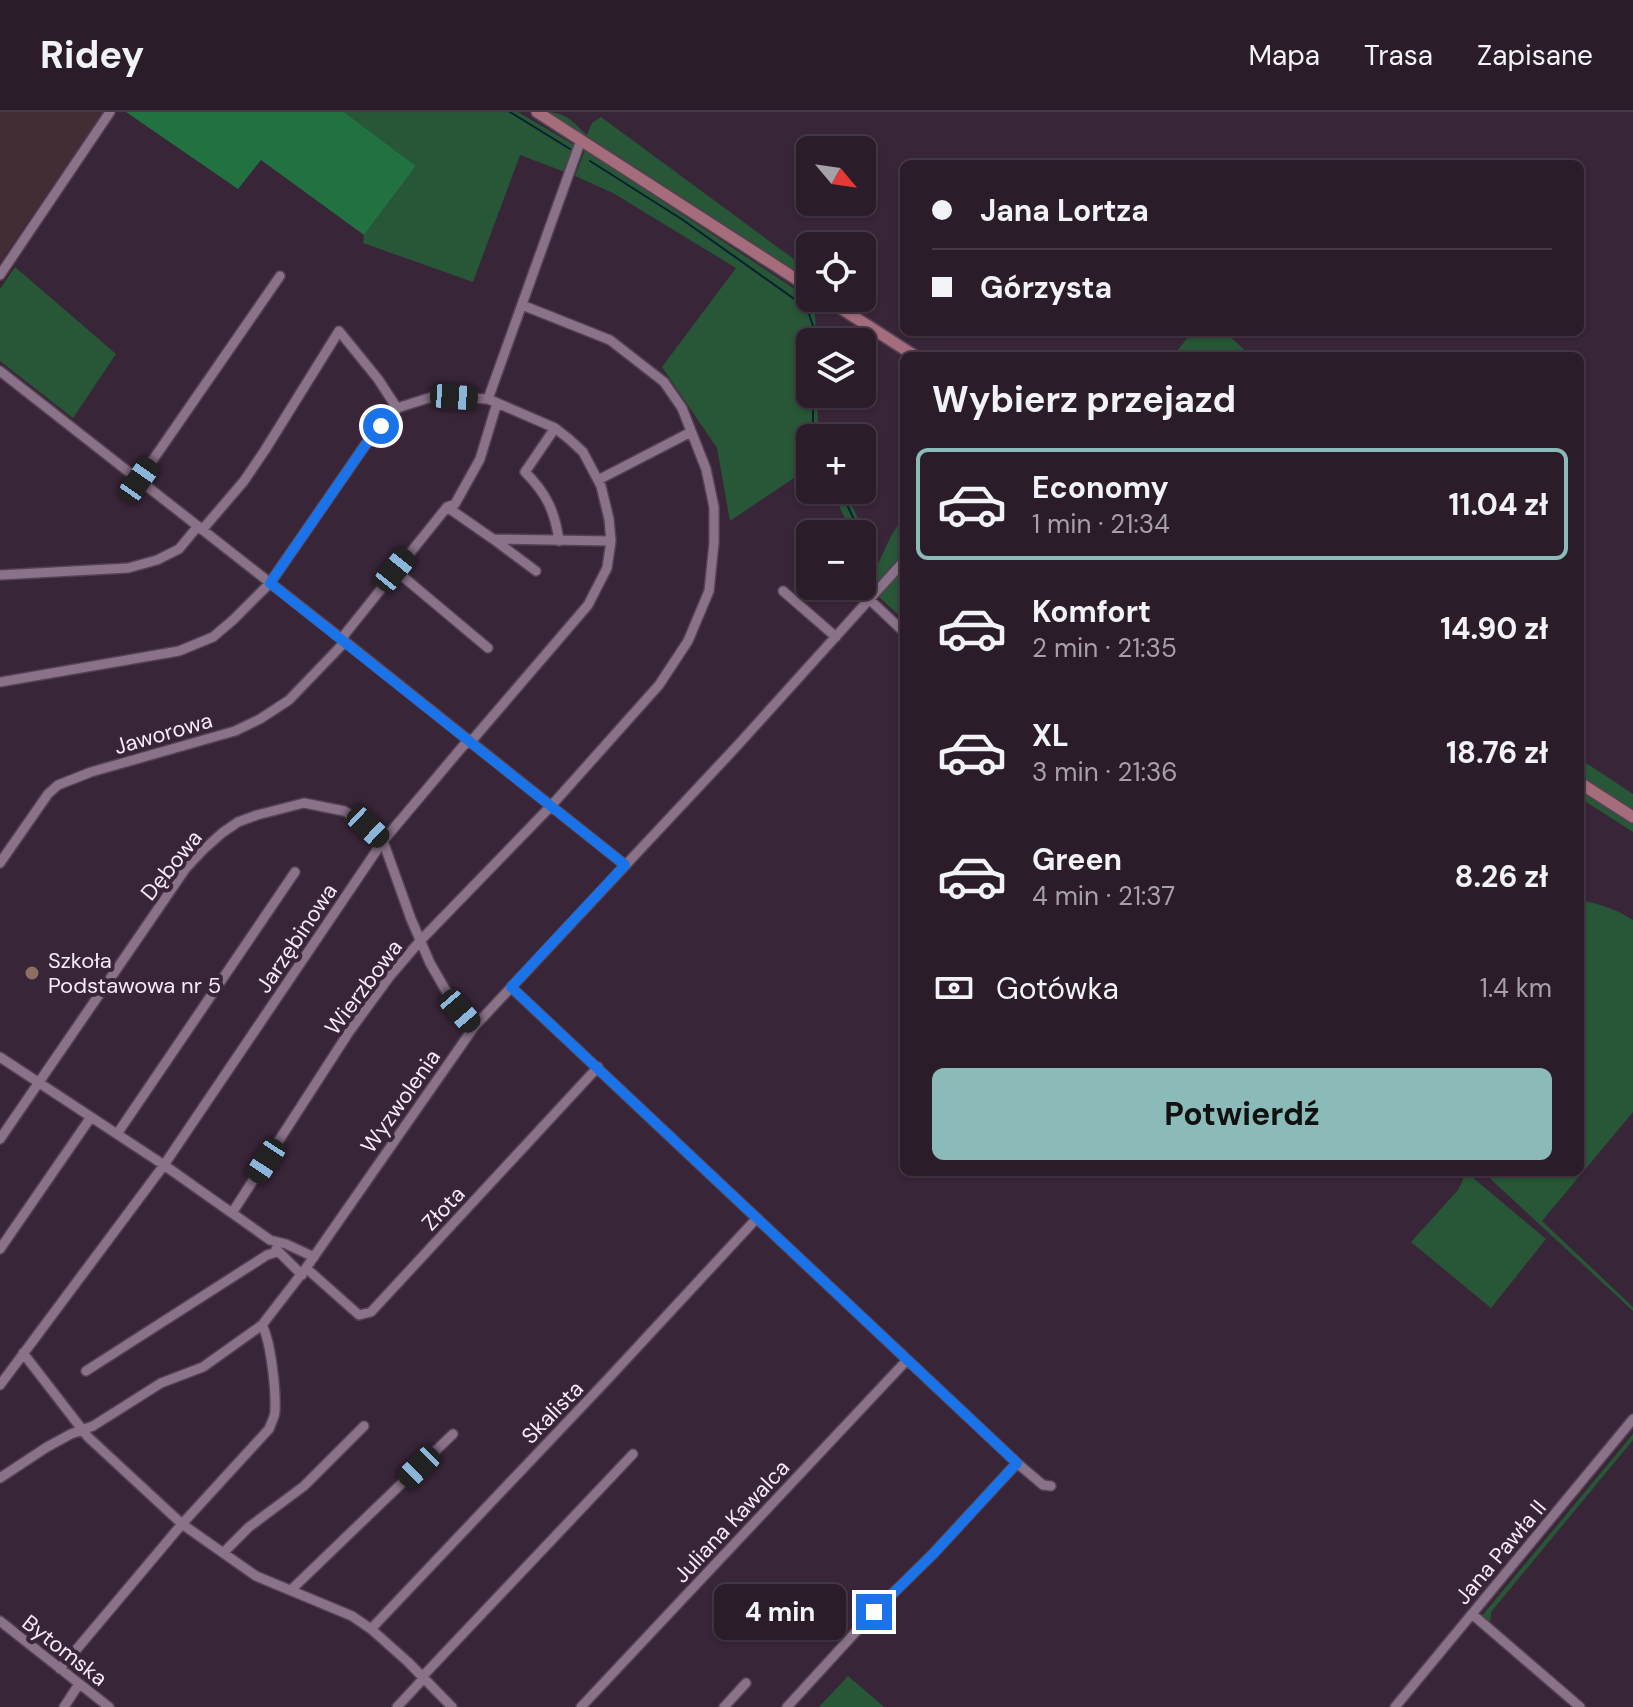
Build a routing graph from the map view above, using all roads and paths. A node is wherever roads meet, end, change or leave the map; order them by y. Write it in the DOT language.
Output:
graph roads {
  1 [pos="110,112"];
  2 [pos="537,112"];
  3 [pos="581,140"];
  4 [pos="0,275"];
  5 [pos="280,276"];
  6 [pos="796,279"];
  7 [pos="522,305"];
  8 [pos="847,312"];
  9 [pos="909,352"];
  10 [pos="0,371"];
  11 [pos="492,401"];
  12 [pos="397,408"];
  13 [pos="555,428"];
  14 [pos="691,432"];
  15 [pos="139,480"];
  16 [pos="598,480"];
  17 [pos="447,507"];
  18 [pos="200,528"];
  19 [pos="493,539"];
  20 [pos="559,541"];
  21 [pos="611,541"];
  22 [pos="900,566"];
  23 [pos="395,570"];
  24 [pos="536,571"];
  25 [pos="0,575"];
  26 [pos="270,583"];
  27 [pos="783,591"];
  28 [pos="876,593"];
  29 [pos="870,600"];
  30 [pos="900,628"];
  31 [pos="836,637"];
  32 [pos="343,640"];
  33 [pos="488,648"];
  34 [pos="0,682"];
  35 [pos="470,741"];
  36 [pos="1584,786"];
  37 [pos="551,806"];
  38 [pos="1633,817"];
  39 [pos="383,841"];
  40 [pos="0,863"];
  41 [pos="625,865"];
  42 [pos="295,872"];
  43 [pos="420,941"];
  44 [pos="511,987"];
  45 [pos="474,1027"];
  46 [pos="0,1057"];
  47 [pos="598,1067"];
  48 [pos="40,1082"];
  49 [pos="91,1117"];
  50 [pos="117,1134"];
  51 [pos="0,1139"];
  52 [pos="164,1165"];
  53 [pos="232,1213"];
  54 [pos="757,1218"];
  55 [pos="270,1240"];
  56 [pos="0,1249"];
  57 [pos="277,1252"];
  58 [pos="314,1257"];
  59 [pos="304,1271"];
  60 [pos="262,1325"];
  61 [pos="23,1353"];
  62 [pos="907,1360"];
  63 [pos="86,1371"];
  64 [pos="0,1385"];
  65 [pos="1633,1419"];
  66 [pos="364,1426"];
  67 [pos="82,1430"];
  68 [pos="453,1434"];
  69 [pos="633,1454"];
  70 [pos="1017,1463"];
  71 [pos="0,1477"];
  72 [pos="1051,1486"];
  73 [pos="182,1524"];
  74 [pos="223,1553"];
  75 [pos="291,1590"];
  76 [pos="1472,1614"];
  77 [pos="0,1621"];
  78 [pos="371,1629"];
  79 [pos="60,1669"];
  80 [pos="422,1678"];
  81 [pos="746,1683"];
  82 [pos="79,1684"];
  83 [pos="64,1707"];
  84 [pos="109,1707"];
  85 [pos="397,1707"];
  86 [pos="452,1707"];
  87 [pos="581,1707"];
  88 [pos="724,1707"];
  89 [pos="787,1707"];
  90 [pos="1395,1707"];
  91 [pos="1580,1707"];
  1 -- 4 [label="street"];
  2 -- 3 [label="main road"];
  3 -- 6 [label="main road"];
  3 -- 7 [label="street, Jaworowa"];
  5 -- 15 [label="street"];
  7 -- 11 [label="street, Jaworowa"];
  7 -- 14 [label="street, Wierzbowa"];
  8 -- 9 [label="main road"];
  10 -- 15 [label="street"];
  11 -- 12 [label="street"];
  11 -- 13 [label="street"];
  11 -- 17 [label="street, Jaworowa"];
  12 -- 18 [label="street"];
  12 -- 26 [label="street"];
  13 -- 16 [label="street"];
  13 -- 20 [label="street"];
  14 -- 16 [label="street"];
  14 -- 37 [label="street, Wierzbowa"];
  15 -- 18 [label="street"];
  16 -- 21 [label="street"];
  17 -- 19 [label="street"];
  17 -- 23 [label="street, Jaworowa"];
  18 -- 25 [label="street"];
  18 -- 26 [label="street"];
  19 -- 20 [label="street"];
  19 -- 24 [label="street"];
  20 -- 21 [label="street"];
  21 -- 35 [label="street, Jarzębinowa"];
  22 -- 28 [label="street, Wyzwolenia"];
  23 -- 32 [label="street, Jaworowa"];
  23 -- 33 [label="street"];
  26 -- 32 [label="street"];
  26 -- 34 [label="street"];
  27 -- 31 [label="street"];
  29 -- 30 [label="street"];
  29 -- 31 [label="street, Wyzwolenia"];
  31 -- 41 [label="street, Wyzwolenia"];
  32 -- 35 [label="street"];
  32 -- 40 [label="street, Jaworowa"];
  35 -- 37 [label="street"];
  35 -- 39 [label="street, Jarzębinowa"];
  36 -- 38 [label="main road"];
  37 -- 41 [label="street"];
  37 -- 43 [label="street, Wierzbowa"];
  39 -- 43 [label="street, Dębowa"];
  39 -- 48 [label="street, Dębowa"];
  39 -- 52 [label="street, Jarzębinowa"];
  41 -- 44 [label="street, Wyzwolenia"];
  42 -- 50 [label="street"];
  43 -- 45 [label="street, Dębowa"];
  43 -- 53 [label="street, Wierzbowa"];
  44 -- 45 [label="street, Wyzwolenia"];
  44 -- 47 [label="street"];
  45 -- 58 [label="street, Wyzwolenia"];
  46 -- 48 [label="street"];
  47 -- 54 [label="street"];
  47 -- 59 [label="street, Złota"];
  48 -- 49 [label="street"];
  48 -- 51 [label="street, Dębowa"];
  49 -- 50 [label="street"];
  49 -- 56 [label="street"];
  50 -- 52 [label="street"];
  52 -- 53 [label="street"];
  52 -- 61 [label="street, Jarzębinowa"];
  53 -- 55 [label="street"];
  54 -- 62 [label="street"];
  54 -- 78 [label="street, Skalista"];
  55 -- 57 [label="street"];
  55 -- 58 [label="street"];
  57 -- 59 [label="street"];
  57 -- 63 [label="street"];
  58 -- 59 [label="street, Wyzwolenia"];
  59 -- 60 [label="street, Wyzwolenia"];
  60 -- 67 [label="street, Wyzwolenia"];
  60 -- 73 [label="street"];
  61 -- 64 [label="street, Jarzębinowa"];
  61 -- 67 [label="street"];
  62 -- 70 [label="street"];
  62 -- 87 [label="street, Juliana Kawalca"];
  65 -- 76 [label="street, Jana Pawła II"];
  66 -- 74 [label="street"];
  67 -- 71 [label="street, Wyzwolenia"];
  67 -- 73 [label="street"];
  68 -- 75 [label="street"];
  69 -- 80 [label="street"];
  70 -- 72 [label="street"];
  70 -- 89 [label="street"];
  73 -- 74 [label="street"];
  73 -- 79 [label="street"];
  74 -- 75 [label="street"];
  75 -- 78 [label="street"];
  76 -- 90 [label="street, Jana Pawła II"];
  76 -- 91 [label="street"];
  77 -- 79 [label="street, Bytomska"];
  78 -- 80 [label="street"];
  79 -- 82 [label="street, Bytomska"];
  80 -- 85 [label="street"];
  80 -- 86 [label="street"];
  81 -- 88 [label="street"];
  82 -- 83 [label="street"];
  82 -- 84 [label="street, Bytomska"];
}
